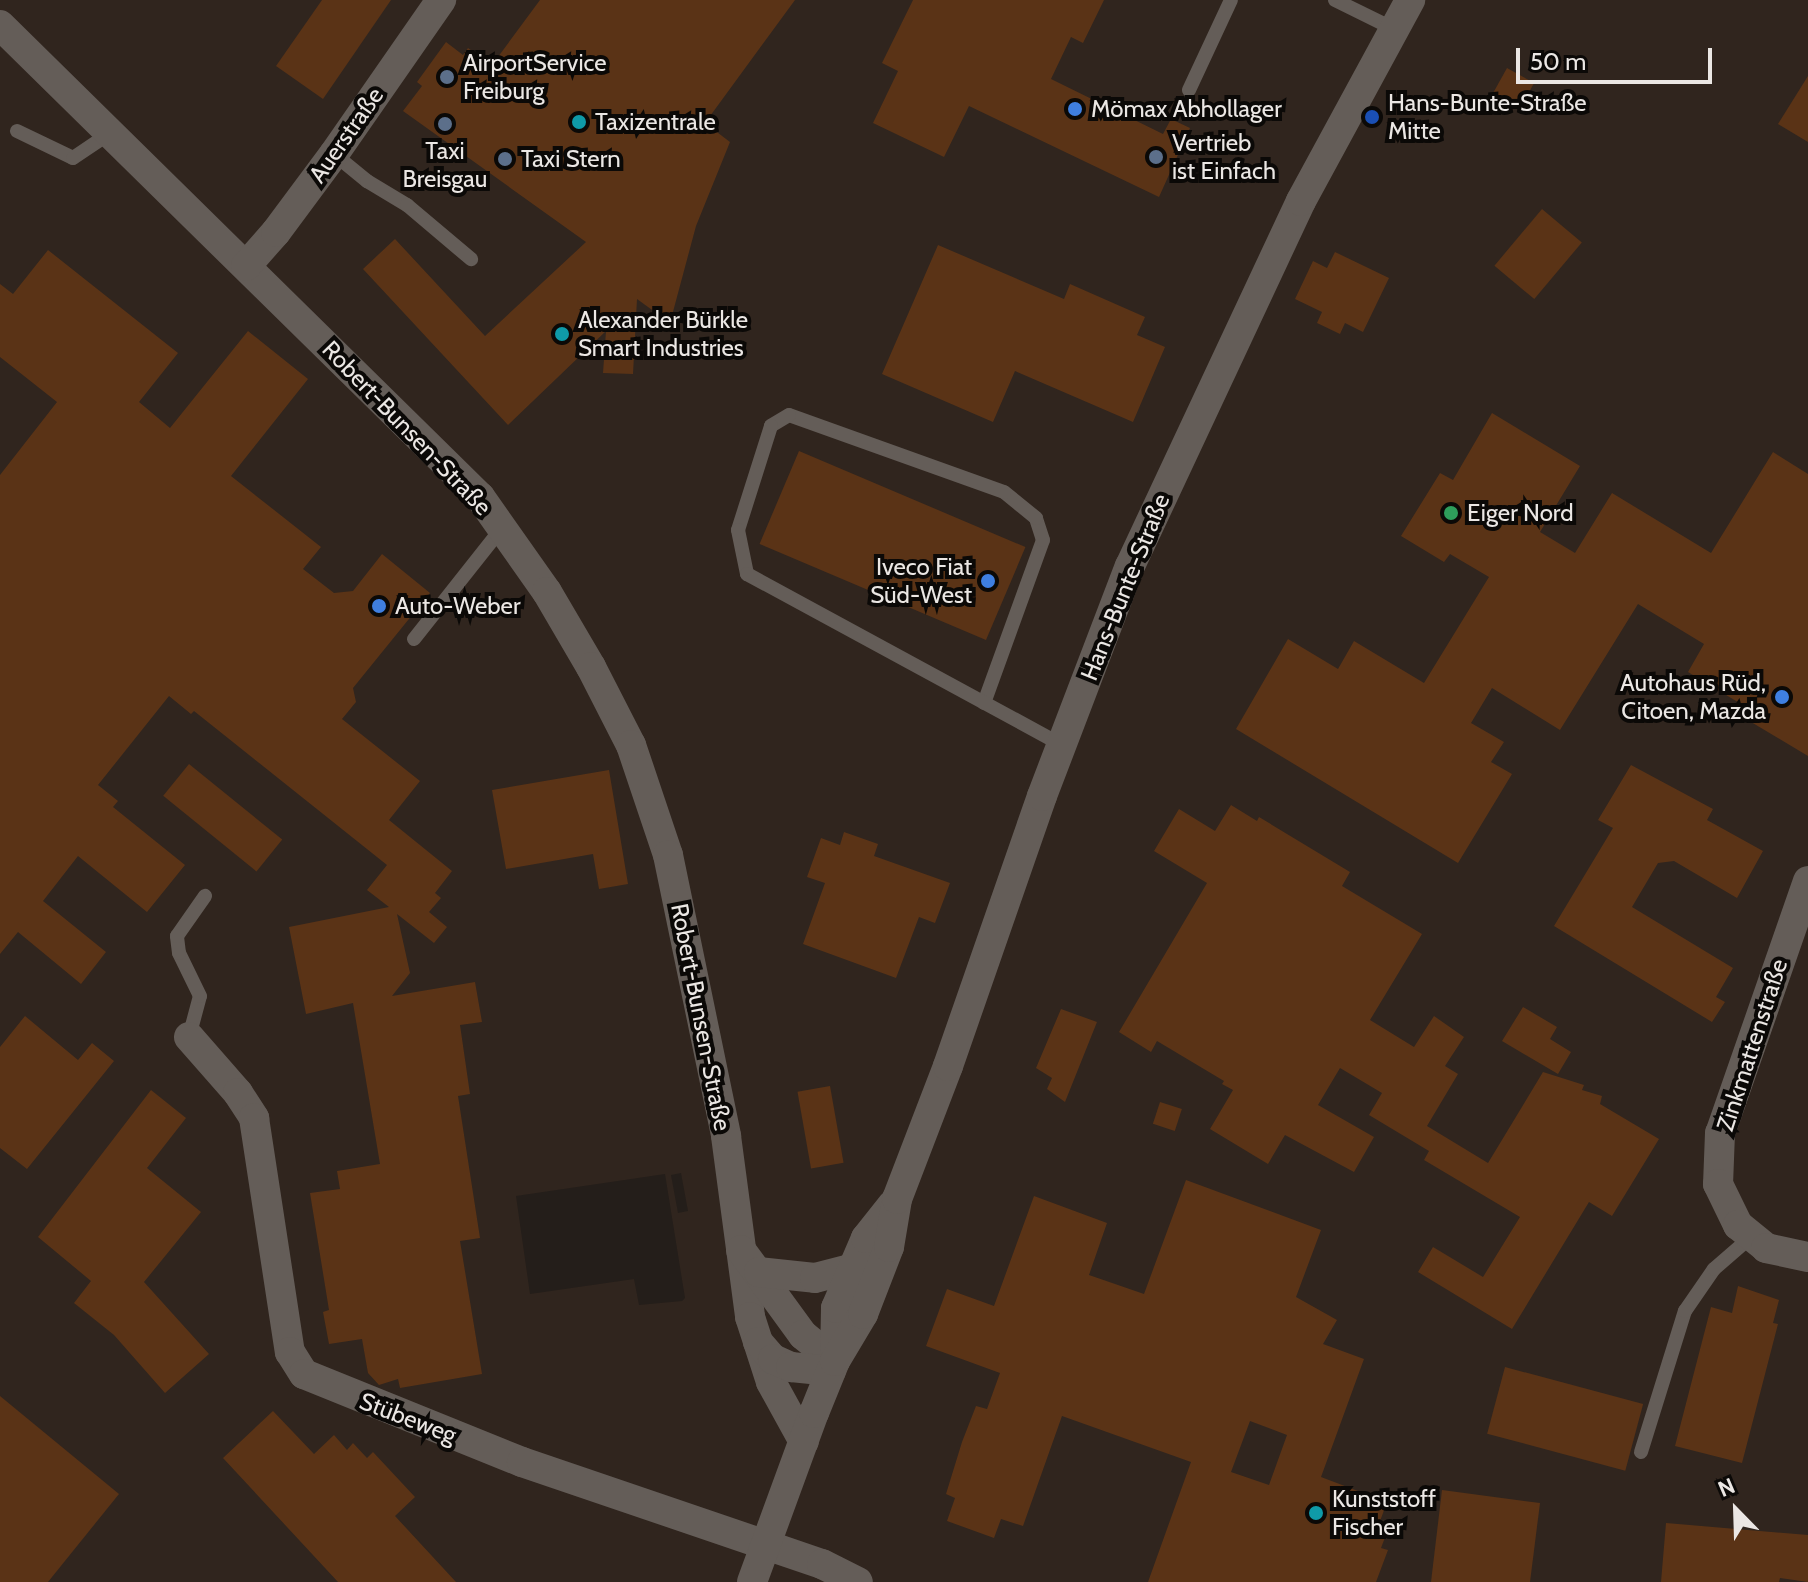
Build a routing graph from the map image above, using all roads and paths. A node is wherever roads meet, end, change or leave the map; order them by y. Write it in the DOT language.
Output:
graph roads {
  1 [pos="441,0"];
  2 [pos="1231,0"];
  3 [pos="1335,0"];
  4 [pos="1410,0"];
  5 [pos="0,25"];
  6 [pos="1394,29"];
  7 [pos="1189,90"];
  8 [pos="17,131"];
  9 [pos="110,133"];
  10 [pos="334,154"];
  11 [pos="471,259"];
  12 [pos="246,266"];
  13 [pos="502,528"];
  14 [pos="414,639"];
  15 [pos="984,703"];
  16 [pos="1062,745"];
  17 [pos="1808,881"];
  18 [pos="205,896"];
  19 [pos="189,1037"];
  20 [pos="897,1199"];
  21 [pos="1752,1236"];
  22 [pos="1808,1257"];
  23 [pos="750,1261"];
  24 [pos="854,1268"];
  25 [pos="758,1342"];
  26 [pos="833,1366"];
  27 [pos="804,1442"];
  28 [pos="1641,1452"];
  29 [pos="766,1546"];
  30 [pos="752,1582"];
  31 [pos="858,1582"];
  1 -- 10 [label="street, Auerstraße"];
  2 -- 7 [label="lane"];
  3 -- 6 [label="lane"];
  4 -- 6 [label="street, Hans-Bunte-Straße"];
  5 -- 9 [label="street, Robert-Bunsen-Straße"];
  6 -- 16 [label="street, Hans-Bunte-Straße"];
  8 -- 9 [label="lane"];
  9 -- 12 [label="street, Robert-Bunsen-Straße"];
  10 -- 11 [label="lane"];
  10 -- 12 [label="street, Auerstraße"];
  12 -- 13 [label="street, Robert-Bunsen-Straße"];
  13 -- 14 [label="lane"];
  13 -- 23 [label="street, Robert-Bunsen-Straße"];
  15 -- 15 [label="lane"];
  15 -- 16 [label="lane"];
  16 -- 20 [label="street, Hans-Bunte-Straße"];
  17 -- 21 [label="street, Zinkmattenstraße"];
  18 -- 19 [label="lane"];
  19 -- 29 [label="street, Stübeweg"];
  20 -- 24 [label="street, Hans-Bunte-Straße"];
  20 -- 26 [label="street, Hans-Bunte-Straße"];
  21 -- 22 [label="street, Zinkmattenstraße"];
  21 -- 28 [label="lane"];
  23 -- 24 [label="street"];
  23 -- 25 [label="street, Robert-Bunsen-Straße"];
  23 -- 26 [label="street, Robert-Bunsen-Straße"];
  24 -- 26 [label="street, Hans-Bunte-Straße"];
  25 -- 26 [label="street"];
  25 -- 27 [label="street, Robert-Bunsen-Straße"];
  26 -- 27 [label="street, Hans-Bunte-Straße"];
  27 -- 29 [label="street, Hans-Bunte-Straße"];
  29 -- 30 [label="street, Hans-Bunte-Straße"];
  29 -- 31 [label="street, Stübeweg"];
}
